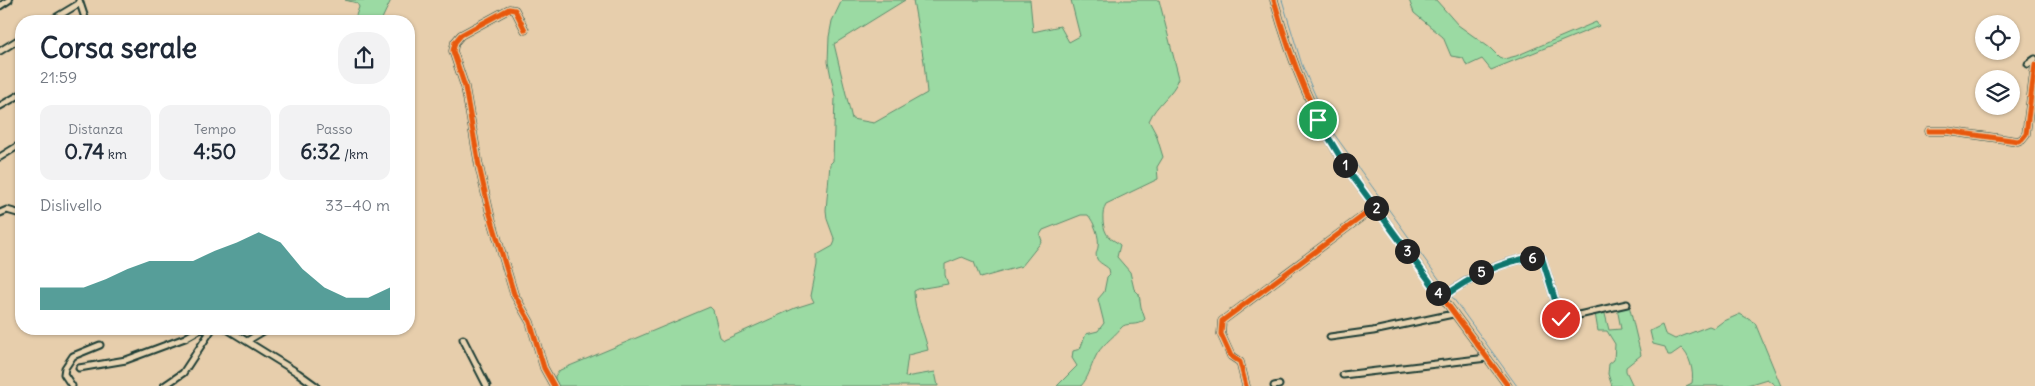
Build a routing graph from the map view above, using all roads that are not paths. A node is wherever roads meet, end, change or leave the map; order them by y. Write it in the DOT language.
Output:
graph roads {
  1 [pos="10,0"];
  2 [pos="1274,0"];
  3 [pos="79,2"];
  4 [pos="0,6"];
  5 [pos="59,15"];
  6 [pos="84,15"];
  7 [pos="525,30"];
  8 [pos="15,42"];
  9 [pos="0,51"];
  10 [pos="2035,59"];
  11 [pos="2028,64"];
  12 [pos="2035,65"];
  13 [pos="15,97"];
  14 [pos="0,106"];
  15 [pos="1929,131"];
  16 [pos="15,148"];
  17 [pos="0,157"];
  18 [pos="1375,206"];
  19 [pos="15,212"];
  20 [pos="0,213"];
  21 [pos="1443,297"];
  22 [pos="1626,304"];
  23 [pos="1453,314"];
  24 [pos="190,335"];
  25 [pos="208,335"];
  26 [pos="236,335"];
  27 [pos="258,335"];
  28 [pos="1330,337"];
  29 [pos="463,339"];
  30 [pos="247,342"];
  31 [pos="100,345"];
  32 [pos="1487,358"];
  33 [pos="79,368"];
  34 [pos="1343,374"];
  35 [pos="72,386"];
  36 [pos="164,386"];
  37 [pos="316,386"];
  38 [pos="487,386"];
  39 [pos="554,386"];
  40 [pos="1246,386"];
  41 [pos="1508,386"];
  1 -- 4 [label="street"];
  2 -- 18 [label="street"];
  3 -- 5 [label="street"];
  3 -- 6 [label="street"];
  7 -- 39 [label="street"];
  8 -- 9 [label="street"];
  10 -- 11 [label="street"];
  12 -- 15 [label="street"];
  13 -- 14 [label="street"];
  16 -- 17 [label="street"];
  18 -- 21 [label="street"];
  18 -- 40 [label="street"];
  19 -- 20 [label="street"];
  21 -- 22 [label="street"];
  21 -- 23 [label="street"];
  23 -- 28 [label="street"];
  23 -- 32 [label="street"];
  24 -- 33 [label="street"];
  25 -- 36 [label="street"];
  26 -- 30 [label="street"];
  27 -- 30 [label="street"];
  29 -- 38 [label="street"];
  30 -- 37 [label="street"];
  31 -- 35 [label="street"];
  32 -- 34 [label="street"];
  32 -- 41 [label="street"];
}
